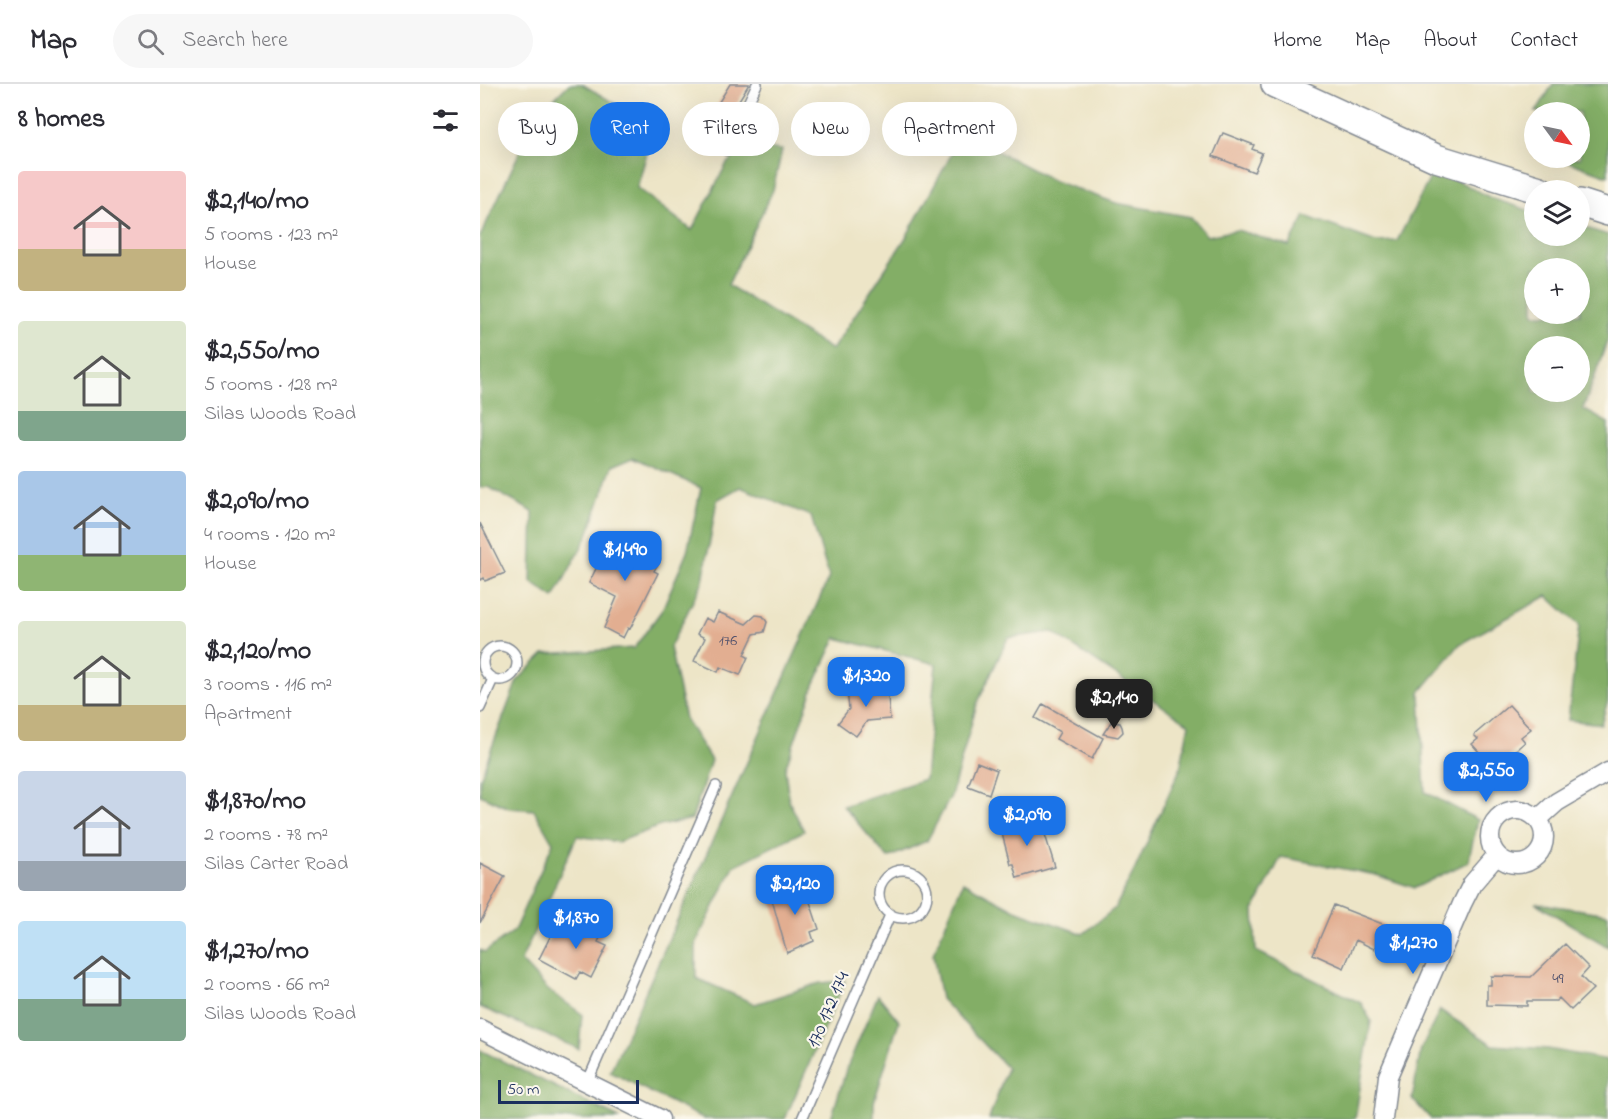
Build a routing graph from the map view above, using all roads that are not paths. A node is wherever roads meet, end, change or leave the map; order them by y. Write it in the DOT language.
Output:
graph roads {
  1 [pos="757,84"];
  2 [pos="1275,84"];
  3 [pos="749,102"];
  4 [pos="1524,185"];
  5 [pos="1590,206"];
  6 [pos="1608,212"];
  7 [pos="493,679"];
  8 [pos="480,708"];
  9 [pos="1608,772"];
  10 [pos="716,786"];
  11 [pos="1538,819"];
  12 [pos="1497,855"];
  13 [pos="890,915"];
  14 [pos="480,1029"];
  15 [pos="587,1083"];
  16 [pos="660,1119"];
  17 [pos="801,1119"];
  18 [pos="1384,1119"];
  19 [pos="1400,1119"];
  1 -- 3 [label="lane"];
  2 -- 4 [label="main road"];
  5 -- 6 [label="main road"];
  7 -- 8 [label="lane"];
  9 -- 11 [label="street"];
  10 -- 15 [label="lane"];
  11 -- 12 [label="street"];
  11 -- 12 [label="street"];
  12 -- 18 [label="street"];
  13 -- 13 [label="lane"];
  13 -- 17 [label="lane, 170 172 174"];
  14 -- 15 [label="street"];
  15 -- 16 [label="street"];
  18 -- 19 [label="street"];
}
